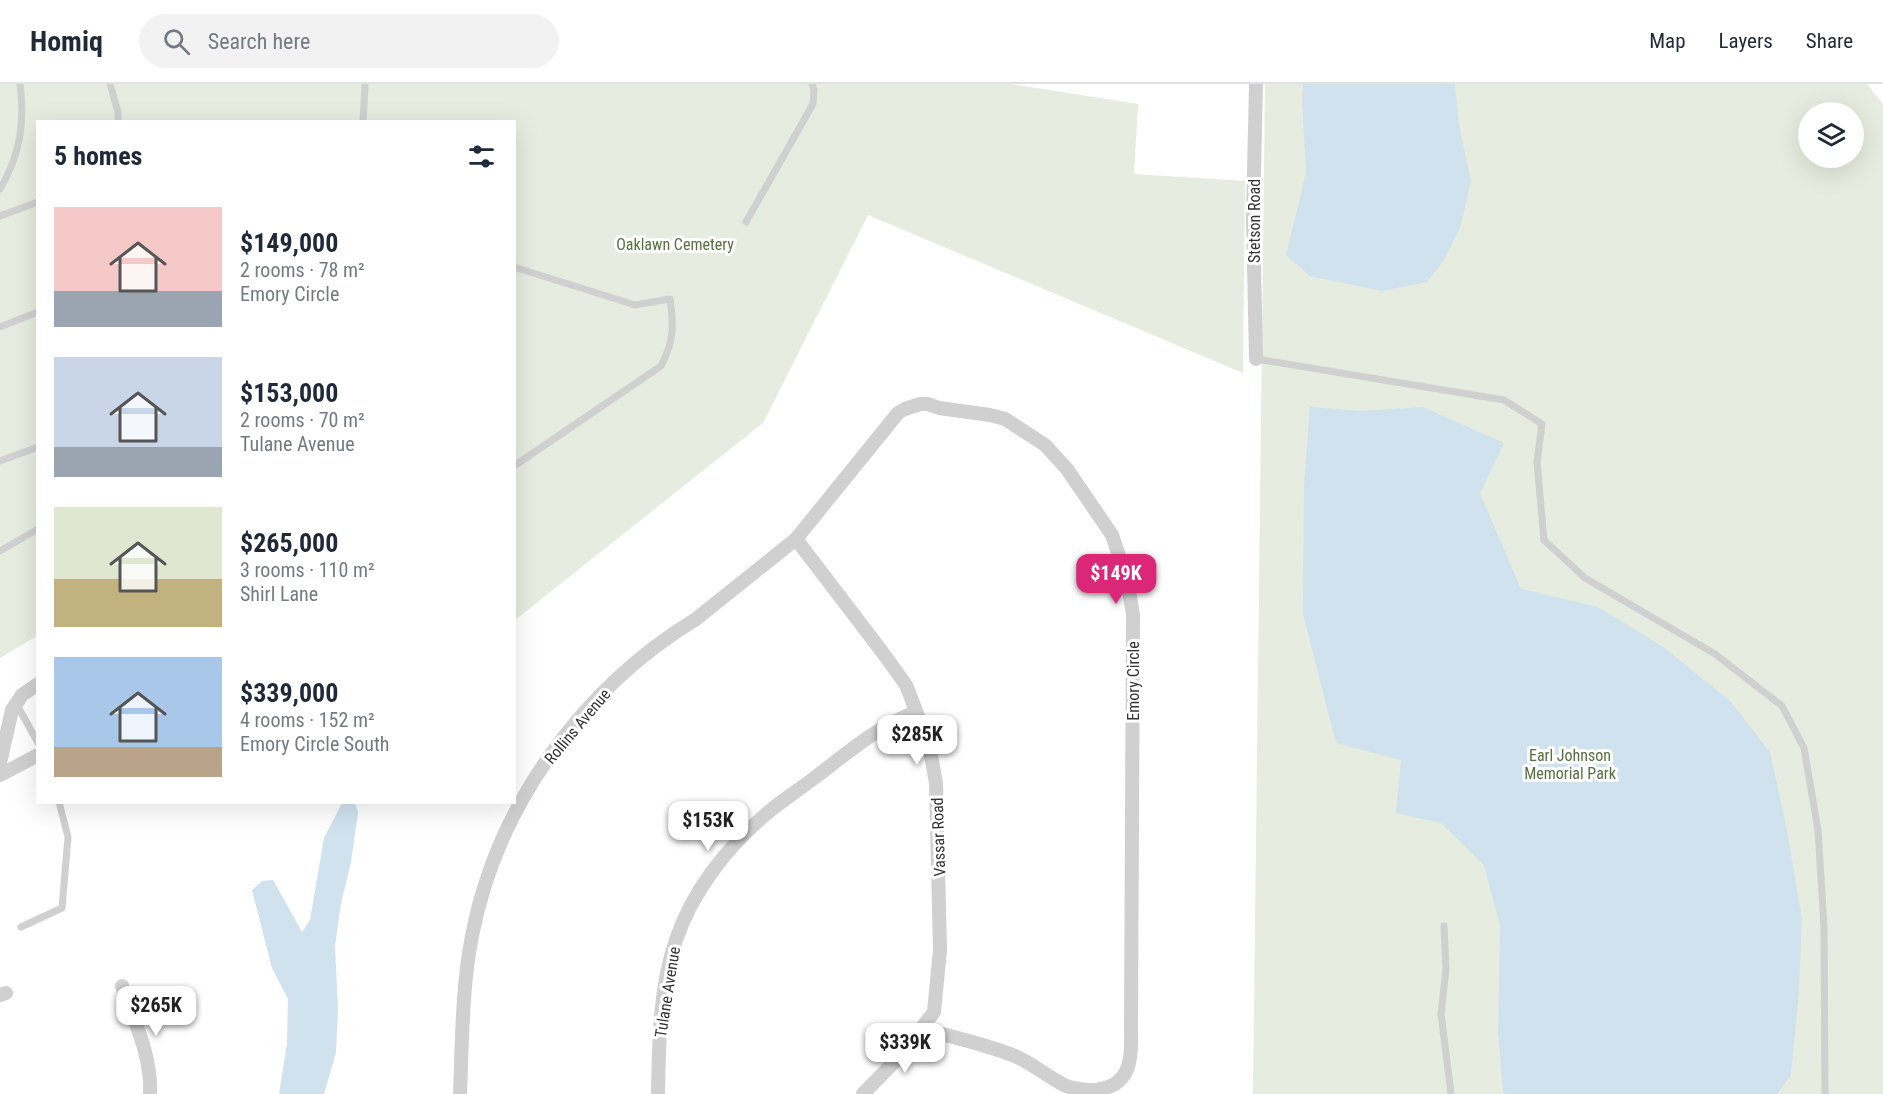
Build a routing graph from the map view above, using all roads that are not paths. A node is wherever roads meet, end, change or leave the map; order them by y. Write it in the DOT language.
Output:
graph roads {
  1 [pos="20,84"];
  2 [pos="110,84"];
  3 [pos="365,84"];
  4 [pos="812,84"];
  5 [pos="1256,84"];
  6 [pos="118,120"];
  7 [pos="363,120"];
  8 [pos="0,189"];
  9 [pos="36,203"];
  10 [pos="0,216"];
  11 [pos="746,222"];
  12 [pos="516,268"];
  13 [pos="36,313"];
  14 [pos="0,327"];
  15 [pos="1256,358"];
  16 [pos="36,448"];
  17 [pos="0,461"];
  18 [pos="516,465"];
  19 [pos="36,530"];
  20 [pos="796,539"];
  21 [pos="0,551"];
  22 [pos="36,686"];
  23 [pos="16,703"];
  24 [pos="916,712"];
  25 [pos="36,739"];
  26 [pos="36,756"];
  27 [pos="0,763"];
  28 [pos="0,775"];
  29 [pos="60,804"];
  30 [pos="1444,926"];
  31 [pos="21,927"];
  32 [pos="122,986"];
  33 [pos="922,1029"];
  34 [pos="150,1094"];
  35 [pos="460,1094"];
  36 [pos="658,1094"];
  37 [pos="863,1094"];
  38 [pos="1451,1094"];
  39 [pos="1826,1094"];
  1 -- 8 [label="lane"];
  2 -- 6 [label="lane"];
  3 -- 7 [label="lane"];
  4 -- 11 [label="lane"];
  5 -- 15 [label="street, Stetson Road"];
  9 -- 10 [label="lane"];
  12 -- 18 [label="lane"];
  13 -- 14 [label="lane"];
  15 -- 39 [label="lane"];
  16 -- 17 [label="lane"];
  19 -- 21 [label="lane"];
  20 -- 24 [label="street, Vassar Road"];
  20 -- 33 [label="street, Emory Circle"];
  20 -- 35 [label="street, Rollins Avenue"];
  22 -- 23 [label="street"];
  23 -- 25 [label="lane"];
  23 -- 27 [label="street"];
  24 -- 33 [label="street, Vassar Road"];
  24 -- 36 [label="street, Tulane Avenue"];
  26 -- 28 [label="street"];
  29 -- 31 [label="lane"];
  30 -- 38 [label="lane"];
  32 -- 34 [label="street"];
  33 -- 37 [label="street, Vassar Road"];
}
